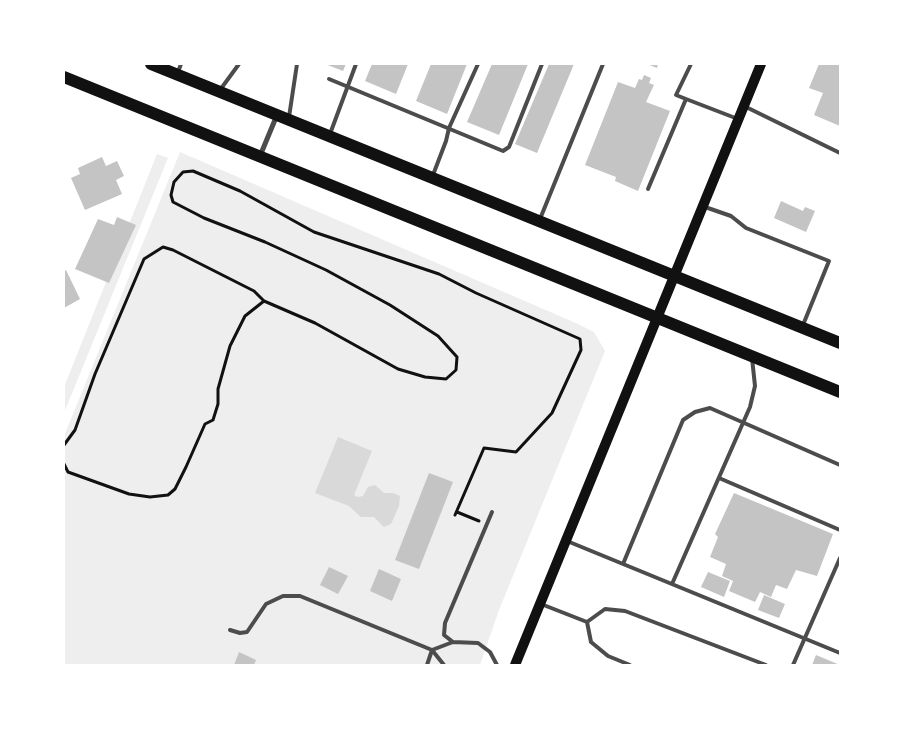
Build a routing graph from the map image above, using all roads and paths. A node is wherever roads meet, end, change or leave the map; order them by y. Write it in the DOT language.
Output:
graph roads {
  1 [pos="151,64"];
  2 [pos="240,64"];
  3 [pos="297,64"];
  4 [pos="356,64"];
  5 [pos="478,64"];
  6 [pos="542,64"];
  7 [pos="603,64"];
  8 [pos="691,64"];
  9 [pos="761,64"];
  10 [pos="179,69"];
  11 [pos="64,77"];
  12 [pos="330,79"];
  13 [pos="347,85"];
  14 [pos="219,91"];
  15 [pos="686,99"];
  16 [pos="744,106"];
  17 [pos="283,117"];
  18 [pos="738,119"];
  19 [pos="448,128"];
  20 [pos="330,136"];
  21 [pos="840,152"];
  22 [pos="260,156"];
  23 [pos="432,178"];
  24 [pos="648,189"];
  25 [pos="702,205"];
  26 [pos="539,221"];
  27 [pos="673,275"];
  28 [pos="264,301"];
  29 [pos="656,317"];
  30 [pos="802,328"];
  31 [pos="840,343"];
  32 [pos="752,356"];
  33 [pos="840,392"];
  34 [pos="742,423"];
  35 [pos="64,445"];
  36 [pos="64,464"];
  37 [pos="840,466"];
  38 [pos="719,478"];
  39 [pos="492,512"];
  40 [pos="487,524"];
  41 [pos="840,530"];
  42 [pos="564,540"];
  43 [pos="840,558"];
  44 [pos="623,564"];
  45 [pos="672,584"];
  46 [pos="539,603"];
  47 [pos="587,622"];
  48 [pos="230,630"];
  49 [pos="805,638"];
  50 [pos="453,642"];
  51 [pos="432,650"];
  52 [pos="840,653"];
  53 [pos="427,665"];
  54 [pos="444,665"];
  55 [pos="497,665"];
  56 [pos="515,665"];
  57 [pos="630,665"];
  58 [pos="766,665"];
  59 [pos="793,665"];
  1 -- 10 [label="main road"];
  2 -- 14 [label="lane"];
  3 -- 17 [label="lane"];
  4 -- 13 [label="lane"];
  5 -- 19 [label="lane"];
  6 -- 19 [label="lane"];
  7 -- 26 [label="lane"];
  8 -- 15 [label="lane"];
  9 -- 16 [label="main road"];
  10 -- 14 [label="main road"];
  11 -- 22 [label="main road"];
  12 -- 13 [label="lane"];
  13 -- 19 [label="lane"];
  13 -- 20 [label="lane"];
  14 -- 17 [label="main road"];
  15 -- 18 [label="lane"];
  15 -- 24 [label="lane"];
  16 -- 18 [label="main road"];
  16 -- 21 [label="lane"];
  17 -- 20 [label="main road"];
  17 -- 22 [label="street"];
  18 -- 25 [label="main road"];
  19 -- 23 [label="lane"];
  20 -- 23 [label="main road"];
  22 -- 29 [label="main road"];
  23 -- 26 [label="main road"];
  25 -- 27 [label="main road"];
  25 -- 30 [label="lane"];
  26 -- 27 [label="main road"];
  27 -- 29 [label="main road"];
  27 -- 30 [label="main road"];
  28 -- 35 [label="path"];
  28 -- 36 [label="path"];
  28 -- 40 [label="path"];
  29 -- 32 [label="main road"];
  29 -- 42 [label="main road"];
  30 -- 31 [label="main road"];
  32 -- 33 [label="main road"];
  32 -- 34 [label="lane"];
  34 -- 37 [label="lane"];
  34 -- 38 [label="lane"];
  34 -- 44 [label="lane"];
  38 -- 41 [label="lane"];
  38 -- 45 [label="lane"];
  39 -- 40 [label="lane"];
  40 -- 50 [label="lane"];
  42 -- 44 [label="lane"];
  42 -- 46 [label="main road"];
  43 -- 49 [label="lane"];
  44 -- 45 [label="lane"];
  45 -- 49 [label="lane"];
  46 -- 47 [label="lane"];
  46 -- 56 [label="main road"];
  47 -- 57 [label="lane"];
  47 -- 58 [label="lane"];
  48 -- 51 [label="lane"];
  49 -- 52 [label="lane"];
  49 -- 59 [label="lane"];
  50 -- 51 [label="lane"];
  50 -- 55 [label="lane"];
  51 -- 53 [label="lane"];
  51 -- 54 [label="lane"];
}
